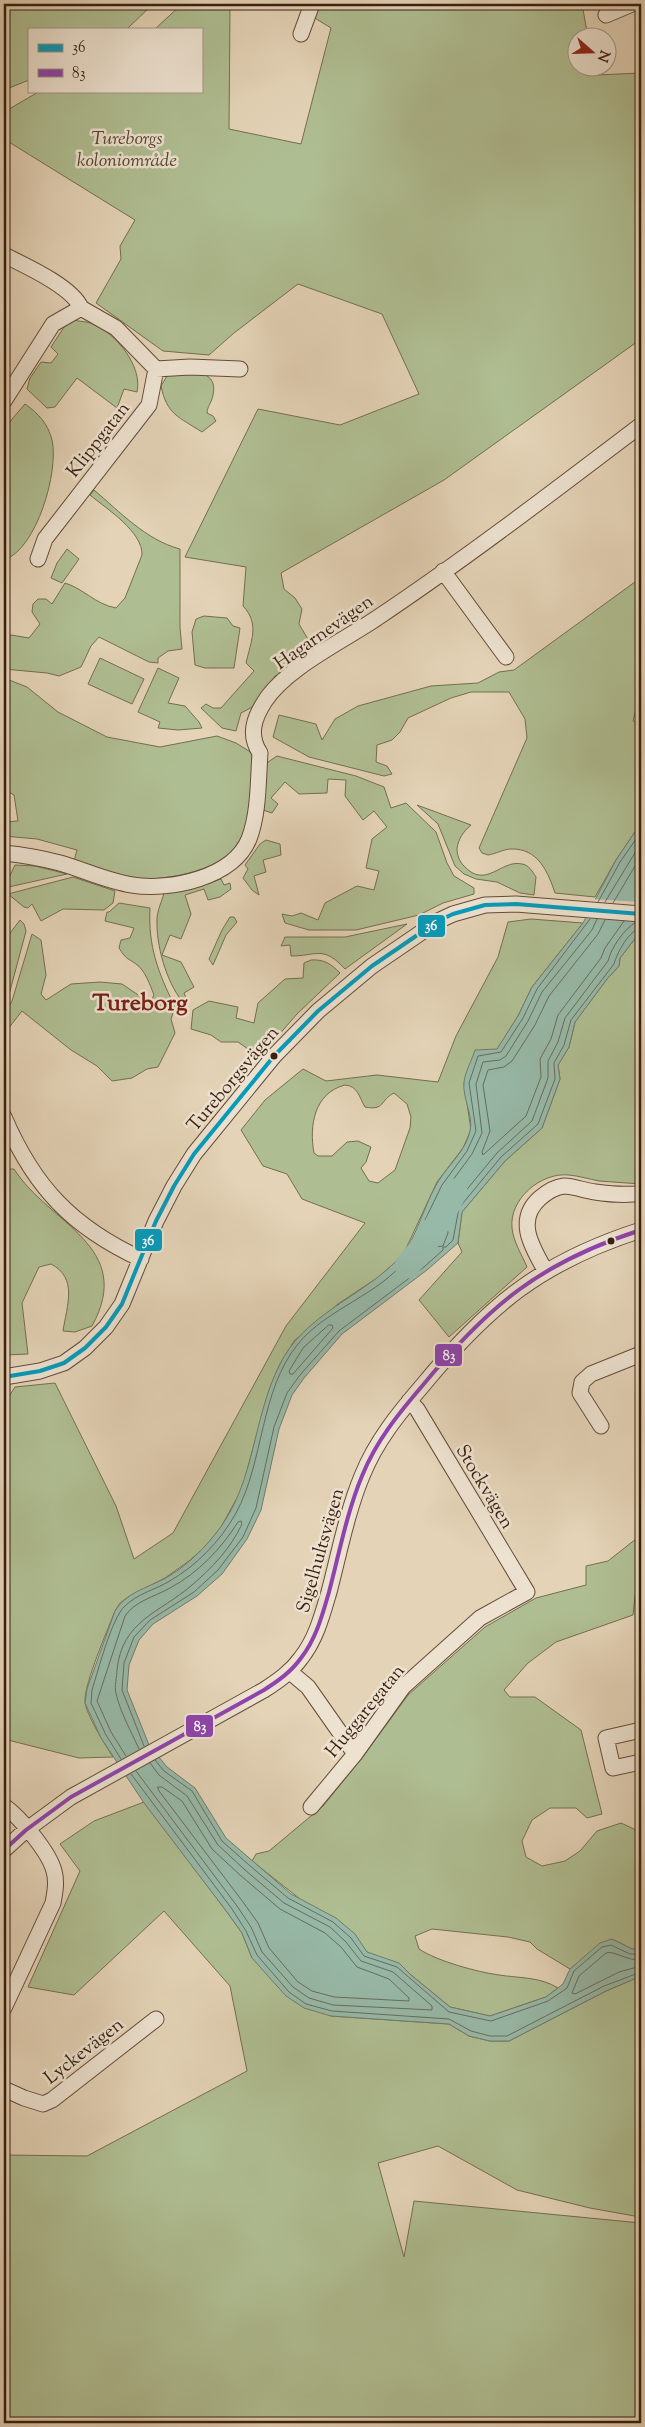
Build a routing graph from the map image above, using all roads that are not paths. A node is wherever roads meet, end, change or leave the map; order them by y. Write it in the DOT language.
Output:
graph roads {
  1 [pos="312,4"];
  2 [pos="632,4"];
  3 [pos="606,15"];
  4 [pos="301,34"];
  5 [pos="4,254"];
  6 [pos="81,308"];
  7 [pos="156,369"];
  8 [pos="240,369"];
  9 [pos="4,401"];
  10 [pos="641,425"];
  11 [pos="38,559"];
  12 [pos="444,571"];
  13 [pos="506,657"];
  14 [pos="4,853"];
  15 [pos="641,914"];
  16 [pos="4,1117"];
  17 [pos="641,1193"];
  18 [pos="641,1230"];
  19 [pos="141,1259"];
  20 [pos="546,1270"];
  21 [pos="641,1354"];
  22 [pos="4,1377"];
  23 [pos="409,1400"];
  24 [pos="602,1426"];
  25 [pos="527,1592"];
  26 [pos="289,1671"];
  27 [pos="641,1730"];
  28 [pos="355,1754"];
  29 [pos="641,1762"];
  30 [pos="6,1807"];
  31 [pos="311,1807"];
  32 [pos="26,1830"];
  33 [pos="4,1850"];
  34 [pos="4,2008"];
  35 [pos="156,2019"];
  36 [pos="4,2089"];
  1 -- 4 [label="street"];
  2 -- 3 [label="street"];
  5 -- 6 [label="street"];
  6 -- 7 [label="street"];
  6 -- 9 [label="street"];
  7 -- 8 [label="street"];
  7 -- 11 [label="street, Klippgatan"];
  10 -- 12 [label="street, Hagarnevägen"];
  12 -- 13 [label="street"];
  12 -- 14 [label="street, Hagarnevägen"];
  15 -- 19 [label="street, Tureborgsvägen"];
  16 -- 19 [label="street"];
  17 -- 20 [label="street"];
  18 -- 20 [label="street, Sigelhultsvägen"];
  19 -- 22 [label="street, Tureborgsvägen"];
  20 -- 23 [label="street, Sigelhultsvägen"];
  21 -- 24 [label="street"];
  23 -- 25 [label="street, Stockvägen"];
  23 -- 26 [label="street, Sigelhultsvägen"];
  25 -- 28 [label="street, Huggaregatan"];
  26 -- 28 [label="street"];
  26 -- 32 [label="street, Sigelhultsvägen"];
  27 -- 29 [label="street"];
  28 -- 31 [label="street, Huggaregatan"];
  30 -- 32 [label="street"];
  32 -- 33 [label="street, Sigelhultsvägen"];
  32 -- 34 [label="street"];
  35 -- 36 [label="street, Lyckevägen"];
}
